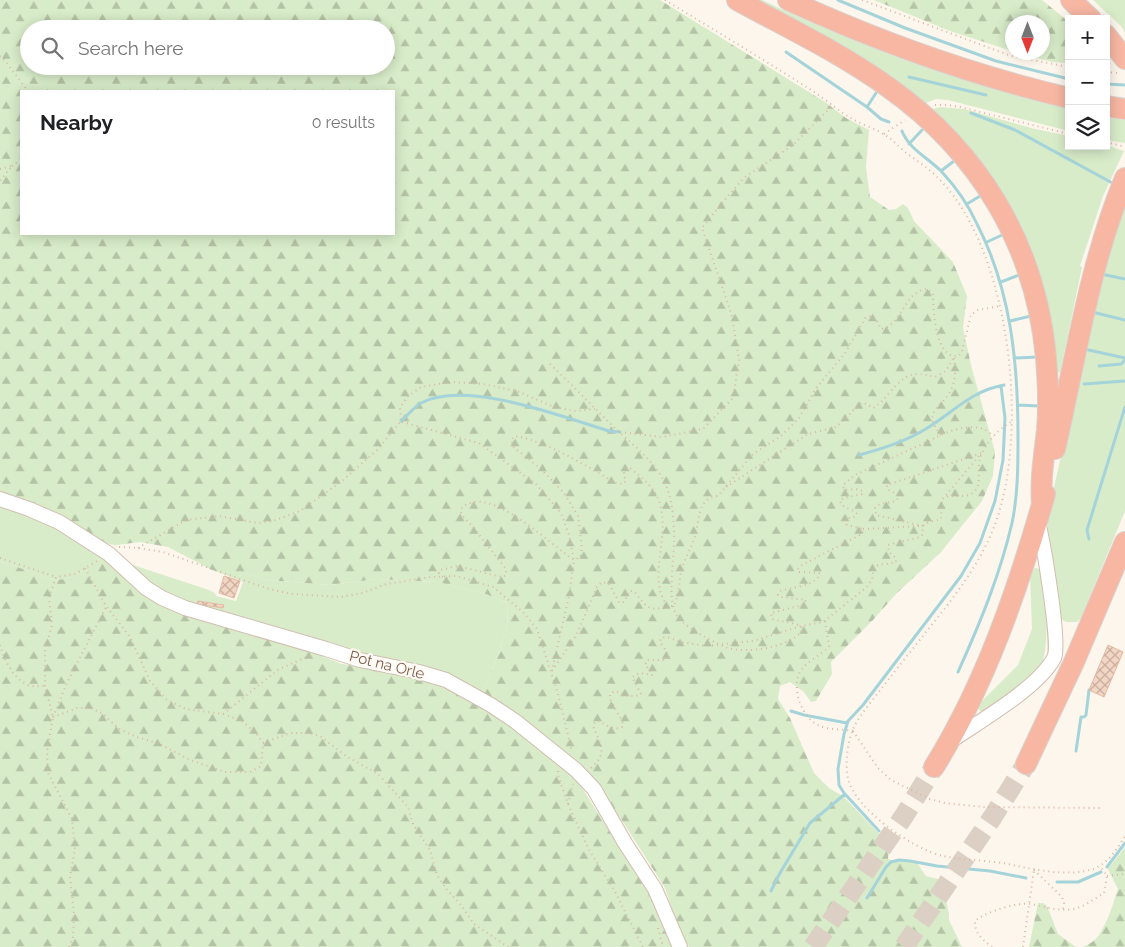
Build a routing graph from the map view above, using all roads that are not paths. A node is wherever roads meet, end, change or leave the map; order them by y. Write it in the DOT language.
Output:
graph roads {
  1 [pos="737,0"];
  2 [pos="788,0"];
  3 [pos="1071,0"];
  4 [pos="1087,15"];
  5 [pos="1110,40"];
  6 [pos="1125,59"];
  7 [pos="1065,97"];
  8 [pos="1110,107"];
  9 [pos="1125,109"];
  10 [pos="1125,178"];
  11 [pos="0,500"];
  12 [pos="1040,514"];
  13 [pos="1125,542"];
  14 [pos="1064,659"];
  15 [pos="950,741"];
  16 [pos="1026,764"];
  17 [pos="934,767"];
  18 [pos="680,947"];
  1 -- 12 [label="highway"];
  2 -- 7 [label="highway"];
  3 -- 4 [label="highway"];
  5 -- 6 [label="highway"];
  8 -- 9 [label="highway"];
  10 -- 12 [label="highway"];
  11 -- 18 [label="street, Pot na Orle"];
  12 -- 14 [label="street"];
  12 -- 15 [label="highway"];
  13 -- 14 [label="highway"];
  14 -- 15 [label="street"];
  14 -- 16 [label="highway"];
  15 -- 17 [label="highway"];
}
